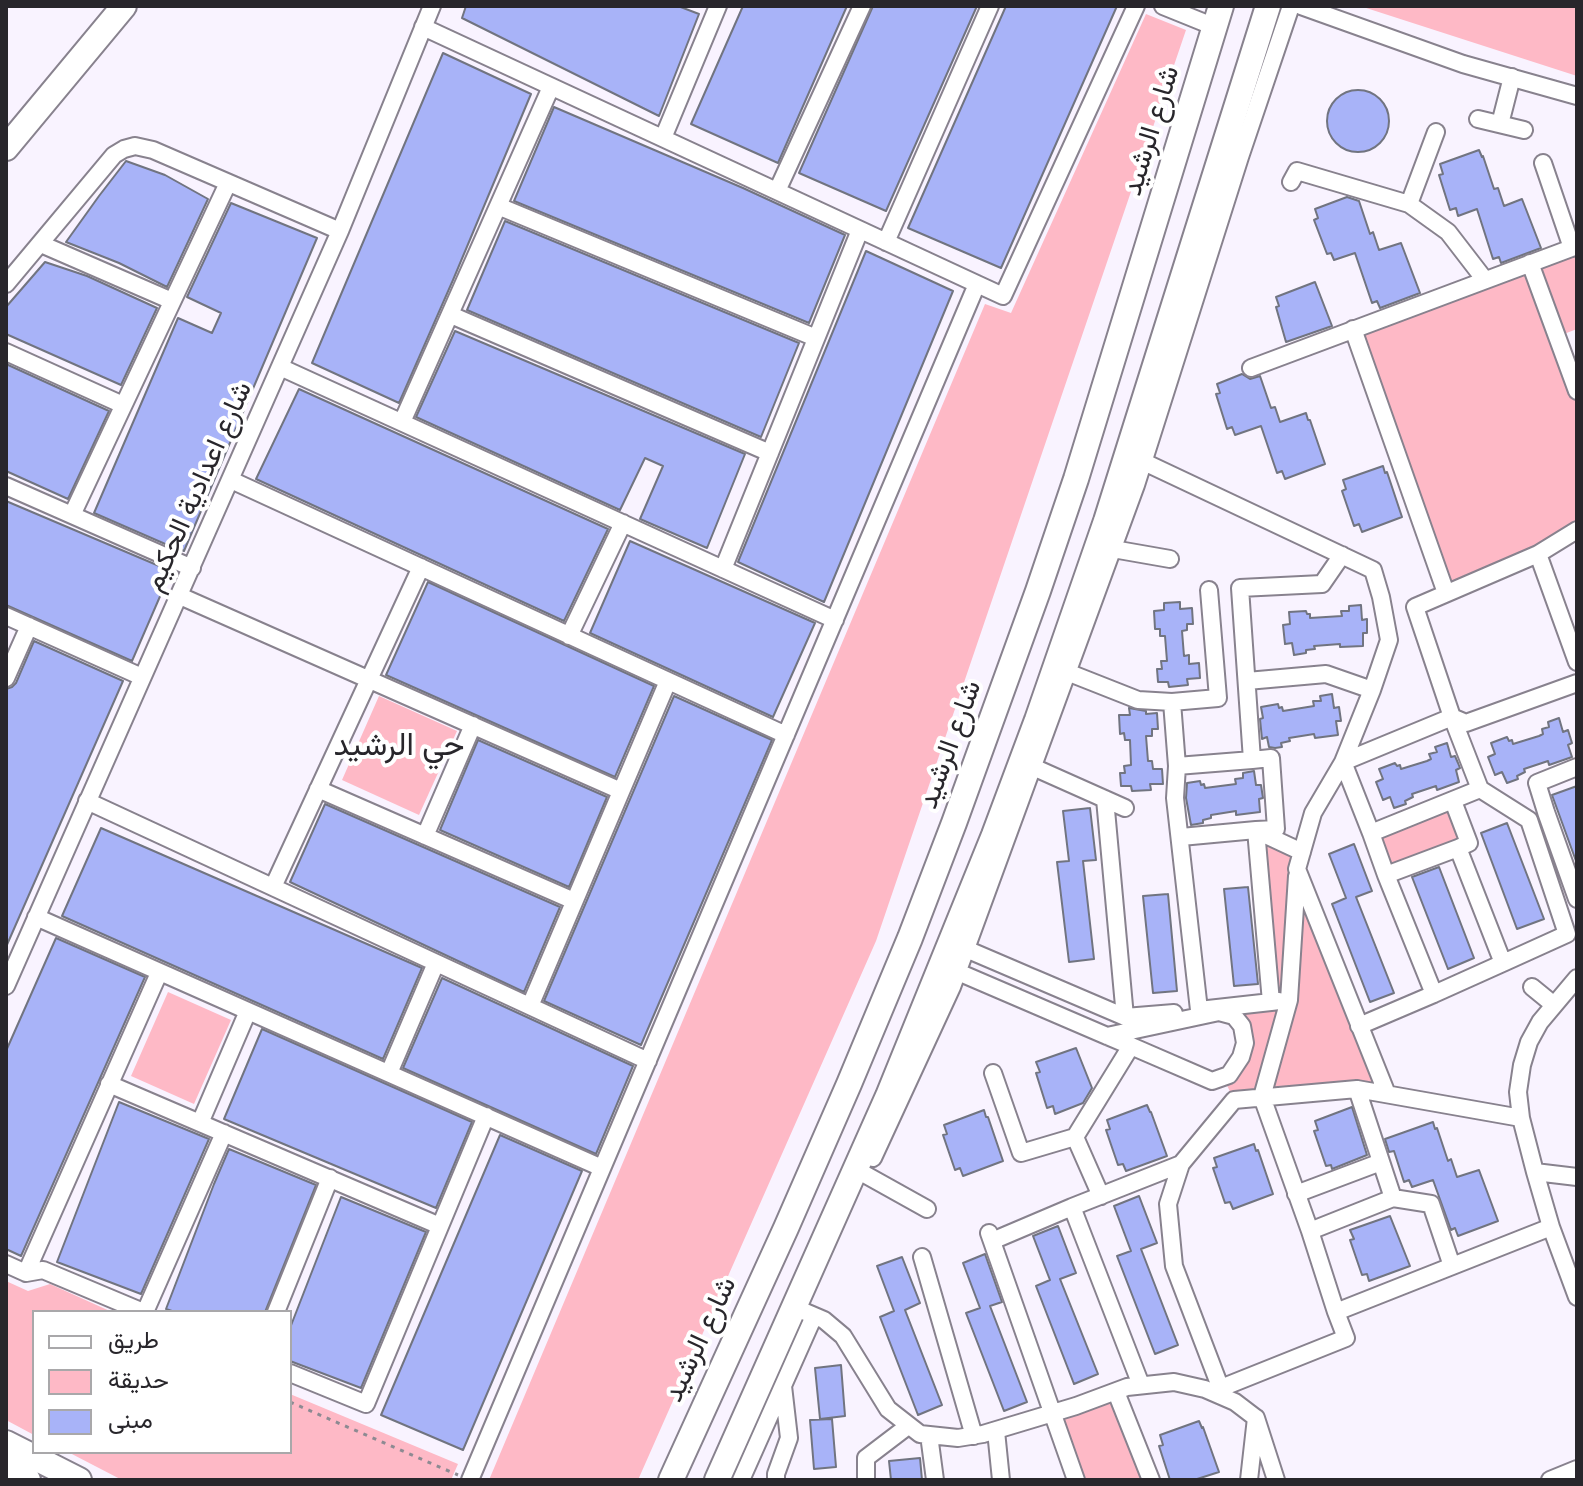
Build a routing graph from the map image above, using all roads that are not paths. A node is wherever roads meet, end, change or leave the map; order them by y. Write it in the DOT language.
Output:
graph roads {
  1 [pos="124,6"];
  2 [pos="432,6"];
  3 [pos="718,6"];
  4 [pos="862,6"];
  5 [pos="990,6"];
  6 [pos="1136,6"];
  7 [pos="1163,6"];
  8 [pos="1268,6"];
  9 [pos="1291,6"];
  10 [pos="1301,6"];
  11 [pos="1218,16"];
  12 [pos="423,27"];
  13 [pos="1512,77"];
  14 [pos="551,87"];
  15 [pos="1577,96"];
  16 [pos="1478,119"];
  17 [pos="1500,124"];
  18 [pos="1524,130"];
  19 [pos="1436,132"];
  20 [pos="663,138"];
  21 [pos="6,148"];
  22 [pos="1543,163"];
  23 [pos="1291,182"];
  24 [pos="228,183"];
  25 [pos="777,191"];
  26 [pos="1409,204"];
  27 [pos="498,206"];
  28 [pos="860,230"];
  29 [pos="340,231"];
  30 [pos="886,242"];
  31 [pos="41,244"];
  32 [pos="1575,247"];
  33 [pos="1143,260"];
  34 [pos="1530,263"];
  35 [pos="1184,274"];
  36 [pos="1485,280"];
  37 [pos="6,284"];
  38 [pos="977,284"];
  39 [pos="172,301"];
  40 [pos="451,315"];
  41 [pos="1353,329"];
  42 [pos="816,338"];
  43 [pos="6,352"];
  44 [pos="280,367"];
  45 [pos="1251,368"];
  46 [pos="1577,391"];
  47 [pos="123,405"];
  48 [pos="402,422"];
  49 [pos="770,453"];
  50 [pos="1144,462"];
  51 [pos="231,480"];
  52 [pos="6,486"];
  53 [pos="72,515"];
  54 [pos="623,523"];
  55 [pos="1577,530"];
  56 [pos="1113,549"];
  57 [pos="1538,554"];
  58 [pos="1342,555"];
  59 [pos="1170,559"];
  60 [pos="421,567"];
  61 [pos="192,568"];
  62 [pos="723,569"];
  63 [pos="1209,590"];
  64 [pos="1446,593"];
  65 [pos="180,596"];
  66 [pos="6,616"];
  67 [pos="1570,619"];
  68 [pos="835,620"];
  69 [pos="29,626"];
  70 [pos="569,636"];
  71 [pos="1577,662"];
  72 [pos="1067,672"];
  73 [pos="142,677"];
  74 [pos="6,678"];
  75 [pos="369,679"];
  76 [pos="668,681"];
  77 [pos="1247,681"];
  78 [pos="1577,683"];
  79 [pos="1372,690"];
  80 [pos="1172,702"];
  81 [pos="1452,717"];
  82 [pos="473,725"];
  83 [pos="786,735"];
  84 [pos="1252,760"];
  85 [pos="1343,762"];
  86 [pos="1177,766"];
  87 [pos="1033,767"];
  88 [pos="1577,767"];
  89 [pos="318,789"];
  90 [pos="1480,789"];
  91 [pos="621,791"];
  92 [pos="1105,799"];
  93 [pos="87,801"];
  94 [pos="1453,801"];
  95 [pos="1125,808"];
  96 [pos="1256,830"];
  97 [pos="1371,833"];
  98 [pos="425,836"];
  99 [pos="1181,837"];
  100 [pos="1458,848"];
  101 [pos="1302,852"];
  102 [pos="1297,869"];
  103 [pos="1386,875"];
  104 [pos="273,887"];
  105 [pos="1577,899"];
  106 [pos="574,901"];
  107 [pos="36,917"];
  108 [pos="1572,931"];
  109 [pos="966,949"];
  110 [pos="436,963"];
  111 [pos="1503,963"];
  112 [pos="958,972"];
  113 [pos="159,973"];
  114 [pos="1577,978"];
  115 [pos="6,986"];
  116 [pos="1532,987"];
  117 [pos="1434,994"];
  118 [pos="1280,1001"];
  119 [pos="1554,1005"];
  120 [pos="530,1006"];
  121 [pos="1199,1010"];
  122 [pos="248,1011"];
  123 [pos="1125,1017"];
  124 [pos="1359,1026"];
  125 [pos="1107,1036"];
  126 [pos="1131,1046"];
  127 [pos="648,1061"];
  128 [pos="389,1073"];
  129 [pos="993,1073"];
  130 [pos="1223,1077"];
  131 [pos="109,1084"];
  132 [pos="1357,1089"];
  133 [pos="1387,1094"];
  134 [pos="1262,1097"];
  135 [pos="1234,1100"];
  136 [pos="486,1116"];
  137 [pos="1521,1118"];
  138 [pos="200,1123"];
  139 [pos="224,1133"];
  140 [pos="1075,1137"];
  141 [pos="1381,1162"];
  142 [pos="1181,1164"];
  143 [pos="602,1168"];
  144 [pos="1535,1172"];
  145 [pos="866,1175"];
  146 [pos="1577,1177"];
  147 [pos="330,1178"];
  148 [pos="1296,1194"];
  149 [pos="1101,1196"];
  150 [pos="1393,1198"];
  151 [pos="1072,1207"];
  152 [pos="927,1209"];
  153 [pos="440,1226"];
  154 [pos="1551,1227"];
  155 [pos="1310,1231"];
  156 [pos="922,1257"];
  157 [pos="6,1264"];
  158 [pos="1452,1266"];
  159 [pos="26,1273"];
  160 [pos="1577,1297"];
  161 [pos="139,1310"];
  162 [pos="145,1310"];
  163 [pos="277,1310"];
  164 [pos="1336,1312"];
  165 [pos="808,1314"];
  166 [pos="292,1374"];
  167 [pos="783,1385"];
  168 [pos="1141,1385"];
  169 [pos="1116,1392"];
  170 [pos="1222,1393"];
  171 [pos="1052,1414"];
  172 [pos="1256,1418"];
  173 [pos="908,1426"];
  174 [pos="996,1431"];
  175 [pos="929,1435"];
  176 [pos="974,1436"];
  177 [pos="6,1443"];
  178 [pos="6,1469"];
  179 [pos="1573,1474"];
  180 [pos="464,1478"];
  181 [pos="28,1480"];
  182 [pos="79,1480"];
  183 [pos="671,1480"];
  184 [pos="717,1480"];
  185 [pos="726,1480"];
  186 [pos="741,1480"];
  187 [pos="776,1480"];
  188 [pos="866,1480"];
  189 [pos="935,1480"];
  190 [pos="1001,1480"];
  191 [pos="1076,1480"];
  192 [pos="1151,1480"];
  193 [pos="1249,1480"];
  194 [pos="1276,1480"];
  195 [pos="1550,1480"];
  1 -- 21 [label="street"];
  2 -- 12 [label="street, شارع اعدادية الحكيم"];
  3 -- 20 [label="street"];
  4 -- 25 [label="street"];
  5 -- 30 [label="street"];
  6 -- 38 [label="street"];
  7 -- 11 [label="street"];
  8 -- 35 [label="street"];
  9 -- 50 [label="street"];
  10 -- 13 [label="street"];
  11 -- 33 [label="street, شارع الرشيد"];
  12 -- 14 [label="street"];
  12 -- 29 [label="street, شارع اعدادية الحكيم"];
  13 -- 15 [label="street"];
  13 -- 17 [label="street"];
  14 -- 20 [label="street"];
  14 -- 27 [label="street"];
  16 -- 17 [label="street"];
  17 -- 18 [label="street"];
  19 -- 26 [label="street"];
  20 -- 25 [label="street"];
  22 -- 32 [label="street"];
  23 -- 26 [label="street"];
  24 -- 29 [label="street"];
  24 -- 31 [label="street"];
  24 -- 39 [label="street"];
  25 -- 28 [label="street"];
  26 -- 36 [label="street"];
  27 -- 40 [label="street"];
  27 -- 42 [label="street"];
  28 -- 30 [label="street"];
  28 -- 42 [label="street"];
  29 -- 44 [label="street, شارع اعدادية الحكيم"];
  30 -- 38 [label="street"];
  31 -- 37 [label="street"];
  31 -- 39 [label="street"];
  32 -- 34 [label="street"];
  33 -- 35 [label="street"];
  33 -- 183 [label="street, شارع الرشيد"];
  34 -- 36 [label="street"];
  34 -- 46 [label="street"];
  35 -- 184 [label="street"];
  36 -- 41 [label="street"];
  38 -- 68 [label="street"];
  39 -- 47 [label="street"];
  40 -- 48 [label="street"];
  40 -- 49 [label="street"];
  41 -- 45 [label="street"];
  41 -- 64 [label="street"];
  42 -- 49 [label="street"];
  43 -- 47 [label="street"];
  44 -- 48 [label="street"];
  44 -- 51 [label="street, شارع اعدادية الحكيم"];
  47 -- 53 [label="street"];
  48 -- 54 [label="street"];
  49 -- 62 [label="street"];
  50 -- 56 [label="street"];
  50 -- 58 [label="street"];
  51 -- 60 [label="street"];
  51 -- 61 [label="street, شارع اعدادية الحكيم"];
  52 -- 53 [label="street"];
  53 -- 61 [label="street"];
  54 -- 62 [label="street"];
  54 -- 70 [label="street"];
  55 -- 57 [label="street"];
  56 -- 59 [label="street"];
  56 -- 72 [label="street"];
  57 -- 64 [label="street"];
  57 -- 67 [label="street"];
  58 -- 77 [label="street"];
  58 -- 79 [label="street"];
  60 -- 70 [label="street"];
  60 -- 75 [label="street"];
  61 -- 65 [label="street, شارع اعدادية الحكيم"];
  62 -- 68 [label="street"];
  63 -- 80 [label="street"];
  64 -- 81 [label="street"];
  65 -- 73 [label="street, شارع اعدادية الحكيم"];
  65 -- 75 [label="street"];
  66 -- 69 [label="street"];
  67 -- 71 [label="street"];
  68 -- 83 [label="street"];
  69 -- 73 [label="street"];
  69 -- 74 [label="street"];
  70 -- 76 [label="street"];
  72 -- 80 [label="street"];
  72 -- 87 [label="street"];
  73 -- 93 [label="street, شارع اعدادية الحكيم"];
  75 -- 82 [label="street"];
  75 -- 89 [label="street"];
  76 -- 83 [label="street"];
  76 -- 91 [label="street"];
  77 -- 79 [label="street"];
  77 -- 84 [label="street"];
  78 -- 81 [label="street"];
  79 -- 85 [label="street"];
  80 -- 86 [label="street"];
  81 -- 85 [label="street"];
  81 -- 90 [label="street"];
  82 -- 91 [label="street"];
  82 -- 98 [label="street"];
  83 -- 127 [label="street"];
  84 -- 86 [label="street"];
  84 -- 96 [label="street"];
  85 -- 97 [label="street"];
  85 -- 101 [label="street"];
  86 -- 99 [label="street"];
  87 -- 92 [label="street"];
  87 -- 109 [label="street"];
  88 -- 105 [label="street"];
  89 -- 98 [label="street"];
  89 -- 104 [label="street"];
  90 -- 94 [label="street"];
  90 -- 108 [label="street"];
  91 -- 106 [label="street"];
  92 -- 95 [label="street"];
  92 -- 123 [label="street"];
  93 -- 104 [label="street"];
  93 -- 107 [label="street, شارع اعدادية الحكيم"];
  94 -- 97 [label="street"];
  94 -- 100 [label="street"];
  96 -- 99 [label="street"];
  96 -- 101 [label="street"];
  96 -- 118 [label="street"];
  97 -- 103 [label="street"];
  98 -- 106 [label="street"];
  99 -- 121 [label="street"];
  100 -- 103 [label="street"];
  100 -- 111 [label="street"];
  101 -- 102 [label="street"];
  102 -- 118 [label="street"];
  102 -- 124 [label="street"];
  103 -- 117 [label="street"];
  104 -- 110 [label="street"];
  106 -- 120 [label="street"];
  107 -- 113 [label="street"];
  107 -- 115 [label="street, شارع اعدادية الحكيم"];
  108 -- 111 [label="street"];
  109 -- 112 [label="street"];
  109 -- 123 [label="street"];
  110 -- 120 [label="street"];
  110 -- 128 [label="street"];
  111 -- 117 [label="street"];
  112 -- 125 [label="street"];
  112 -- 145 [label="street"];
  113 -- 122 [label="street"];
  113 -- 131 [label="street"];
  114 -- 119 [label="street"];
  116 -- 119 [label="street"];
  117 -- 124 [label="street"];
  118 -- 121 [label="street"];
  118 -- 134 [label="street"];
  119 -- 137 [label="street"];
  120 -- 127 [label="street"];
  121 -- 123 [label="street"];
  122 -- 128 [label="street"];
  122 -- 138 [label="street"];
  124 -- 133 [label="street"];
  125 -- 126 [label="street"];
  125 -- 130 [label="street"];
  126 -- 130 [label="street"];
  126 -- 140 [label="street"];
  127 -- 143 [label="street"];
  128 -- 136 [label="street"];
  129 -- 140 [label="street"];
  130 -- 135 [label="street"];
  131 -- 138 [label="street"];
  131 -- 159 [label="street"];
  132 -- 133 [label="street"];
  132 -- 134 [label="street"];
  132 -- 141 [label="street"];
  133 -- 137 [label="street"];
  134 -- 135 [label="street"];
  134 -- 148 [label="street"];
  135 -- 142 [label="street"];
  136 -- 143 [label="street"];
  136 -- 153 [label="street"];
  137 -- 144 [label="street"];
  138 -- 139 [label="street"];
  139 -- 147 [label="street"];
  139 -- 162 [label="street"];
  140 -- 149 [label="street"];
  141 -- 148 [label="street"];
  141 -- 150 [label="street"];
  142 -- 149 [label="street"];
  142 -- 170 [label="street"];
  143 -- 180 [label="street"];
  144 -- 146 [label="street"];
  144 -- 154 [label="street"];
  145 -- 152 [label="street"];
  145 -- 165 [label="street"];
  147 -- 153 [label="street"];
  147 -- 163 [label="street"];
  148 -- 155 [label="street"];
  149 -- 151 [label="street"];
  150 -- 155 [label="street"];
  150 -- 158 [label="street"];
  151 -- 168 [label="street"];
  151 -- 171 [label="street"];
  153 -- 166 [label="street"];
  154 -- 158 [label="street"];
  154 -- 160 [label="street"];
  155 -- 164 [label="street"];
  156 -- 176 [label="street"];
  157 -- 159 [label="street"];
  158 -- 164 [label="street"];
  159 -- 161 [label="street"];
  164 -- 170 [label="street"];
  165 -- 167 [label="street"];
  165 -- 173 [label="street"];
  165 -- 185 [label="street"];
  167 -- 186 [label="street"];
  167 -- 187 [label="street"];
  168 -- 169 [label="street"];
  168 -- 170 [label="street"];
  169 -- 171 [label="street"];
  169 -- 192 [label="street"];
  170 -- 172 [label="street"];
  171 -- 174 [label="street"];
  171 -- 191 [label="street"];
  172 -- 193 [label="street"];
  172 -- 194 [label="street"];
  173 -- 175 [label="street"];
  173 -- 188 [label="street"];
  174 -- 176 [label="street"];
  174 -- 190 [label="street"];
  175 -- 176 [label="street"];
  175 -- 189 [label="street"];
  177 -- 182 [label="street"];
  178 -- 181 [label="street"];
  179 -- 195 [label="street"];
}
